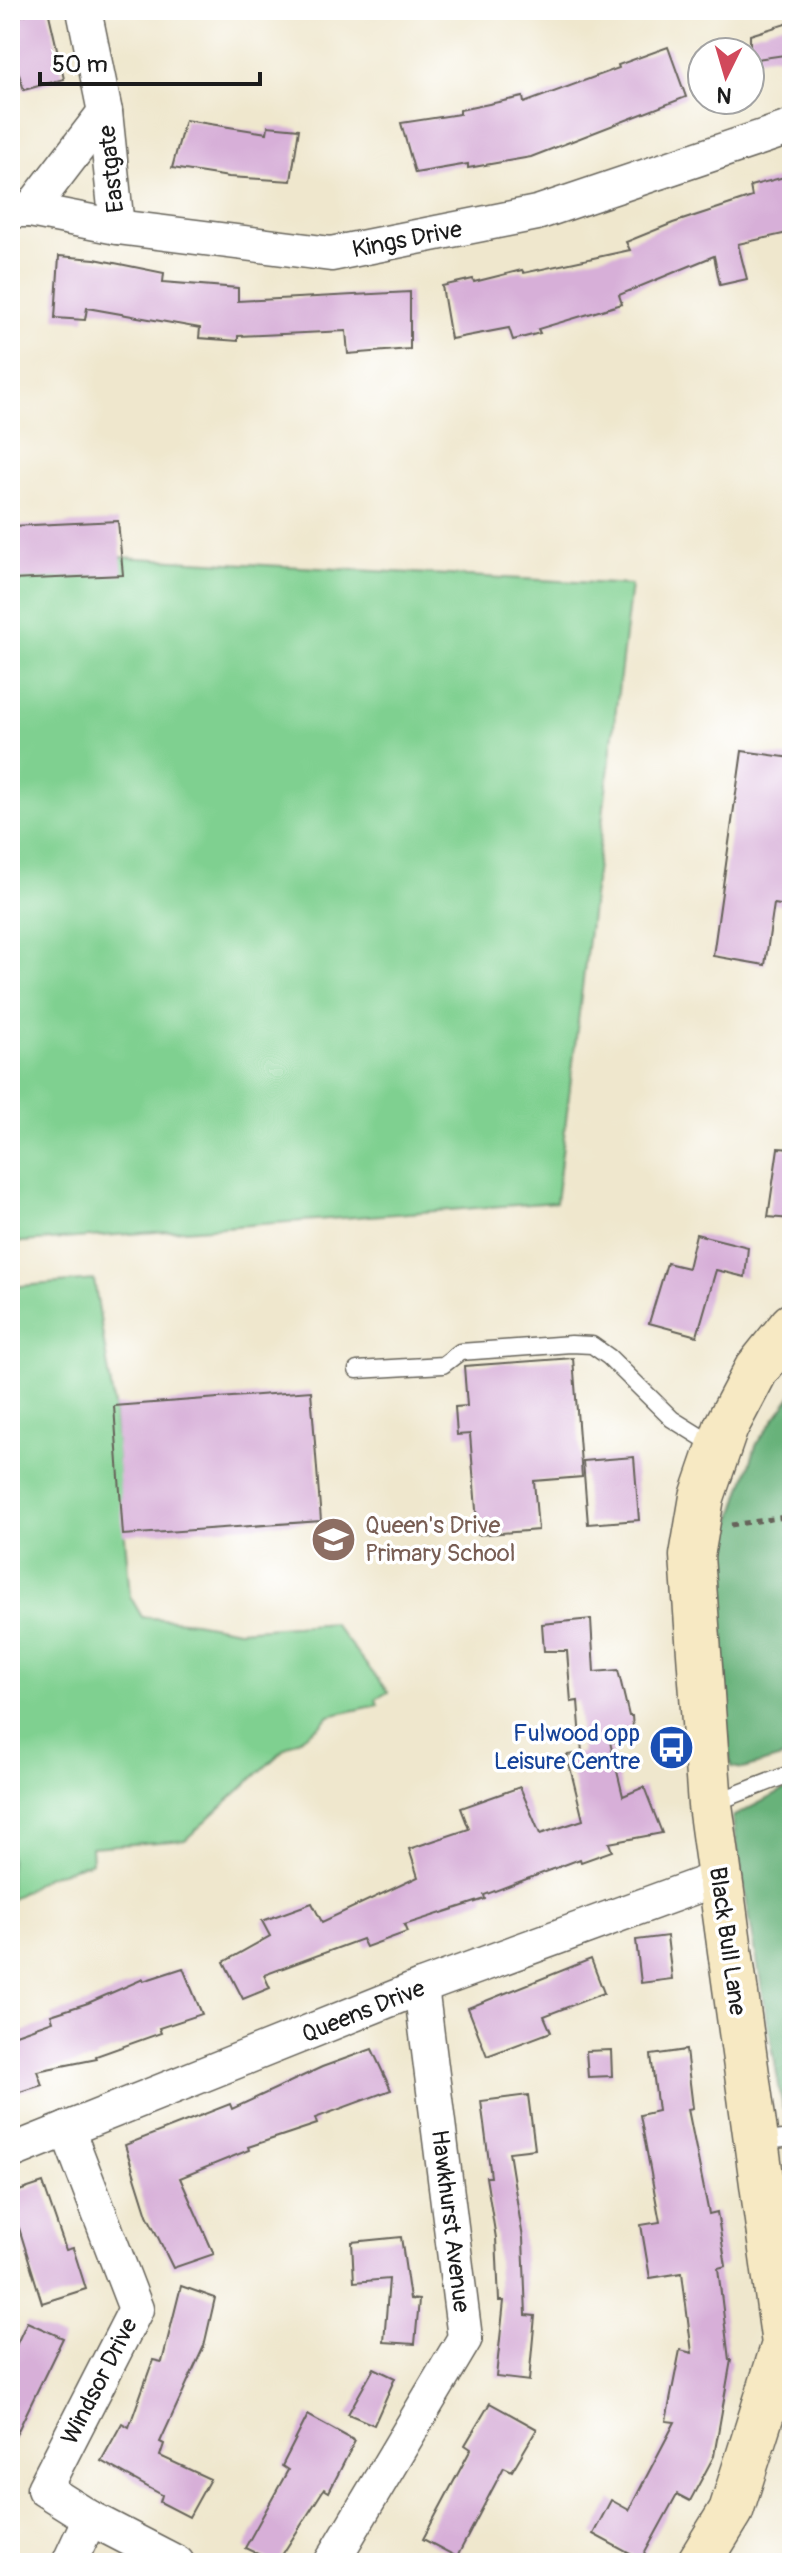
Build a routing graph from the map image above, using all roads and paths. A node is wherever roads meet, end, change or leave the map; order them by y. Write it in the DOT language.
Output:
graph roads {
  1 [pos="84,10"];
  2 [pos="105,112"];
  3 [pos="792,127"];
  4 [pos="20,210"];
  5 [pos="117,227"];
  6 [pos="792,1325"];
  7 [pos="357,1370"];
  8 [pos="719,1448"];
  9 [pos="792,1516"];
  10 [pos="698,1520"];
  11 [pos="792,1773"];
  12 [pos="710,1805"];
  13 [pos="719,1878"];
  14 [pos="421,1987"];
  15 [pos="67,2129"];
  16 [pos="774,2140"];
  17 [pos="10,2152"];
  18 [pos="90,2518"];
  19 [pos="69,2563"];
  20 [pos="177,2563"];
  21 [pos="331,2563"];
  22 [pos="699,2563"];
  1 -- 2 [label="street, Eastgate"];
  2 -- 4 [label="street, Eastgate"];
  2 -- 5 [label="street, Eastgate"];
  3 -- 5 [label="street, Kings Drive"];
  4 -- 5 [label="street, Kings Drive"];
  6 -- 8 [label="street, Black Bull Lane"];
  7 -- 8 [label="lane"];
  8 -- 10 [label="street, Black Bull Lane"];
  9 -- 10 [label="path"];
  10 -- 12 [label="street, Black Bull Lane"];
  11 -- 12 [label="lane"];
  12 -- 13 [label="street, Black Bull Lane"];
  13 -- 14 [label="street, Queens Drive"];
  13 -- 16 [label="street, Black Bull Lane"];
  14 -- 15 [label="street, Queens Drive"];
  14 -- 21 [label="street, Hawkhurst Avenue"];
  15 -- 17 [label="street, Queens Drive"];
  15 -- 18 [label="street, Windsor Drive"];
  16 -- 22 [label="street, Black Bull Lane"];
  18 -- 19 [label="street"];
  18 -- 20 [label="street, Windsor Drive"];
}
